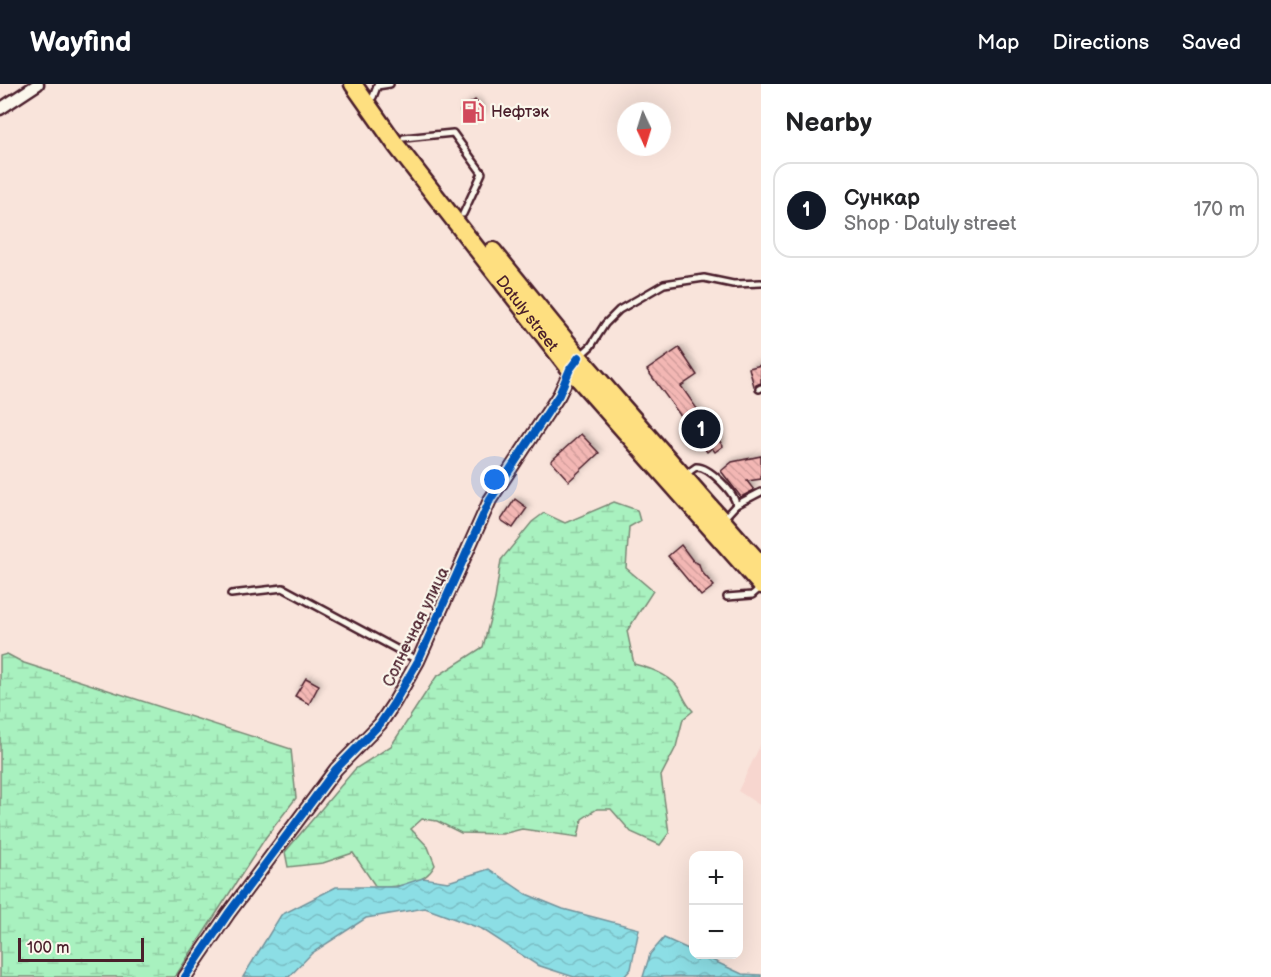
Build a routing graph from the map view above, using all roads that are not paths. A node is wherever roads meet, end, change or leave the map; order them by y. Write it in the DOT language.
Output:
graph roads {
  1 [pos="38,84"];
  2 [pos="353,84"];
  3 [pos="390,84"];
  4 [pos="373,88"];
  5 [pos="0,109"];
  6 [pos="404,138"];
  7 [pos="463,214"];
  8 [pos="761,283"];
  9 [pos="575,363"];
  10 [pos="682,476"];
  11 [pos="761,492"];
  12 [pos="736,505"];
  13 [pos="723,519"];
  14 [pos="761,565"];
  15 [pos="761,586"];
  16 [pos="231,594"];
  17 [pos="727,597"];
  18 [pos="418,661"];
  19 [pos="185,977"];
  1 -- 5 [label="street"];
  2 -- 9 [label="highway, Datuly street"];
  3 -- 4 [label="lane"];
  4 -- 6 [label="highway, Datuly street"];
  6 -- 7 [label="highway, Datuly street"];
  6 -- 7 [label="lane"];
  7 -- 9 [label="highway, Datuly street"];
  8 -- 9 [label="lane"];
  9 -- 10 [label="highway, Datuly street"];
  9 -- 15 [label="highway, Datuly street"];
  9 -- 18 [label="street, Солнечная улица"];
  10 -- 12 [label="lane"];
  10 -- 13 [label="highway, Datuly street"];
  11 -- 12 [label="lane"];
  12 -- 13 [label="lane"];
  13 -- 14 [label="highway, Datuly street"];
  15 -- 17 [label="lane"];
  16 -- 18 [label="lane"];
  18 -- 19 [label="street, Солнечная улица"];
}
